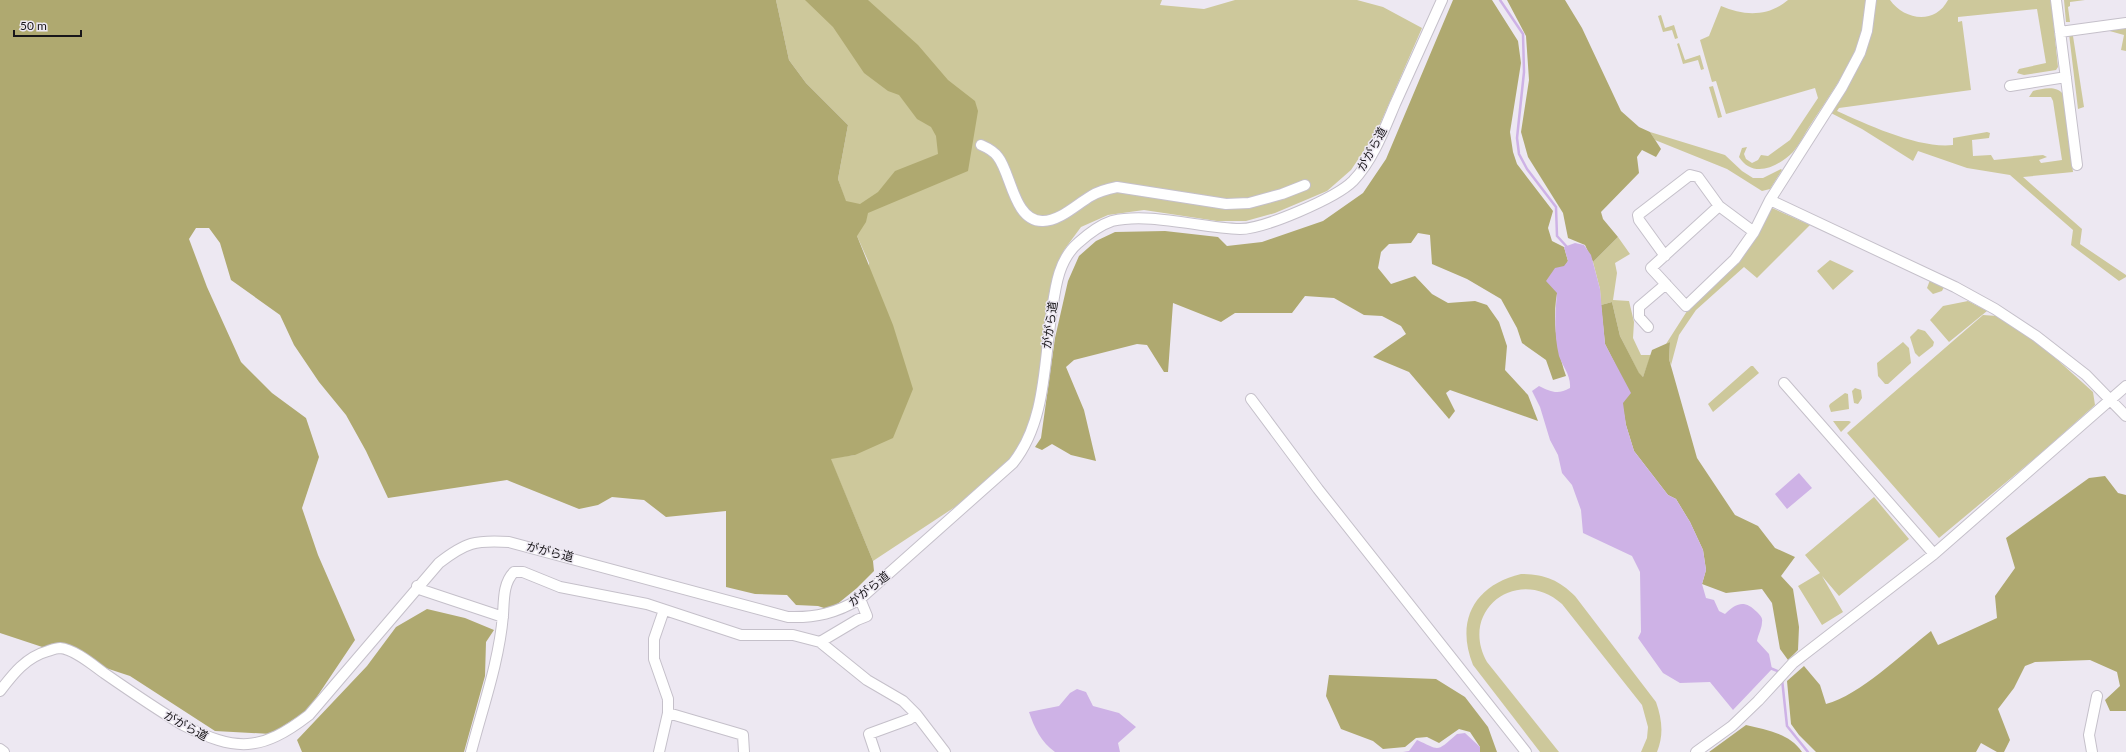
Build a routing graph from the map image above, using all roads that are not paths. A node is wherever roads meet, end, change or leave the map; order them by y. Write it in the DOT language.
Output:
graph roads {
  1 [pos="1442,0"];
  2 [pos="1871,0"];
  3 [pos="2056,0"];
  4 [pos="2126,23"];
  5 [pos="2060,32"];
  6 [pos="2066,77"];
  7 [pos="2010,86"];
  8 [pos="981,145"];
  9 [pos="2077,164"];
  10 [pos="1305,185"];
  11 [pos="1770,200"];
  12 [pos="1719,206"];
  13 [pos="1754,232"];
  14 [pos="1665,256"];
  15 [pos="1666,284"];
  16 [pos="1648,327"];
  17 [pos="1784,383"];
  18 [pos="2126,386"];
  19 [pos="1251,399"];
  20 [pos="2110,399"];
  21 [pos="2126,416"];
  22 [pos="1934,554"];
  23 [pos="417,586"];
  24 [pos="860,599"];
  25 [pos="664,610"];
  26 [pos="503,617"];
  27 [pos="820,642"];
  28 [pos="0,691"];
  29 [pos="2097,696"];
  30 [pos="668,713"];
  31 [pos="916,714"];
  32 [pos="0,749"];
  33 [pos="4,752"];
  34 [pos="471,752"];
  35 [pos="659,752"];
  36 [pos="744,752"];
  37 [pos="875,752"];
  38 [pos="945,752"];
  39 [pos="1526,752"];
  40 [pos="1696,752"];
  41 [pos="2092,752"];
  1 -- 24 [label="street, ががら道"];
  2 -- 11 [label="street"];
  3 -- 5 [label="street"];
  4 -- 5 [label="street"];
  5 -- 6 [label="street"];
  6 -- 7 [label="street"];
  6 -- 9 [label="street"];
  8 -- 10 [label="street"];
  11 -- 13 [label="street"];
  11 -- 20 [label="street"];
  12 -- 13 [label="street"];
  12 -- 14 [label="street"];
  12 -- 14 [label="street"];
  13 -- 15 [label="street"];
  14 -- 15 [label="street"];
  15 -- 16 [label="street"];
  17 -- 22 [label="street"];
  18 -- 20 [label="street"];
  19 -- 39 [label="street"];
  20 -- 21 [label="street"];
  20 -- 22 [label="street"];
  22 -- 40 [label="street"];
  23 -- 24 [label="street, ががら道"];
  23 -- 26 [label="street"];
  23 -- 28 [label="street, ががら道"];
  24 -- 27 [label="street"];
  25 -- 26 [label="street"];
  25 -- 27 [label="street"];
  25 -- 30 [label="street"];
  26 -- 34 [label="street"];
  27 -- 31 [label="street"];
  29 -- 41 [label="street"];
  30 -- 35 [label="street"];
  30 -- 36 [label="street"];
  31 -- 37 [label="street"];
  31 -- 38 [label="street"];
  32 -- 33 [label="street"];
}
